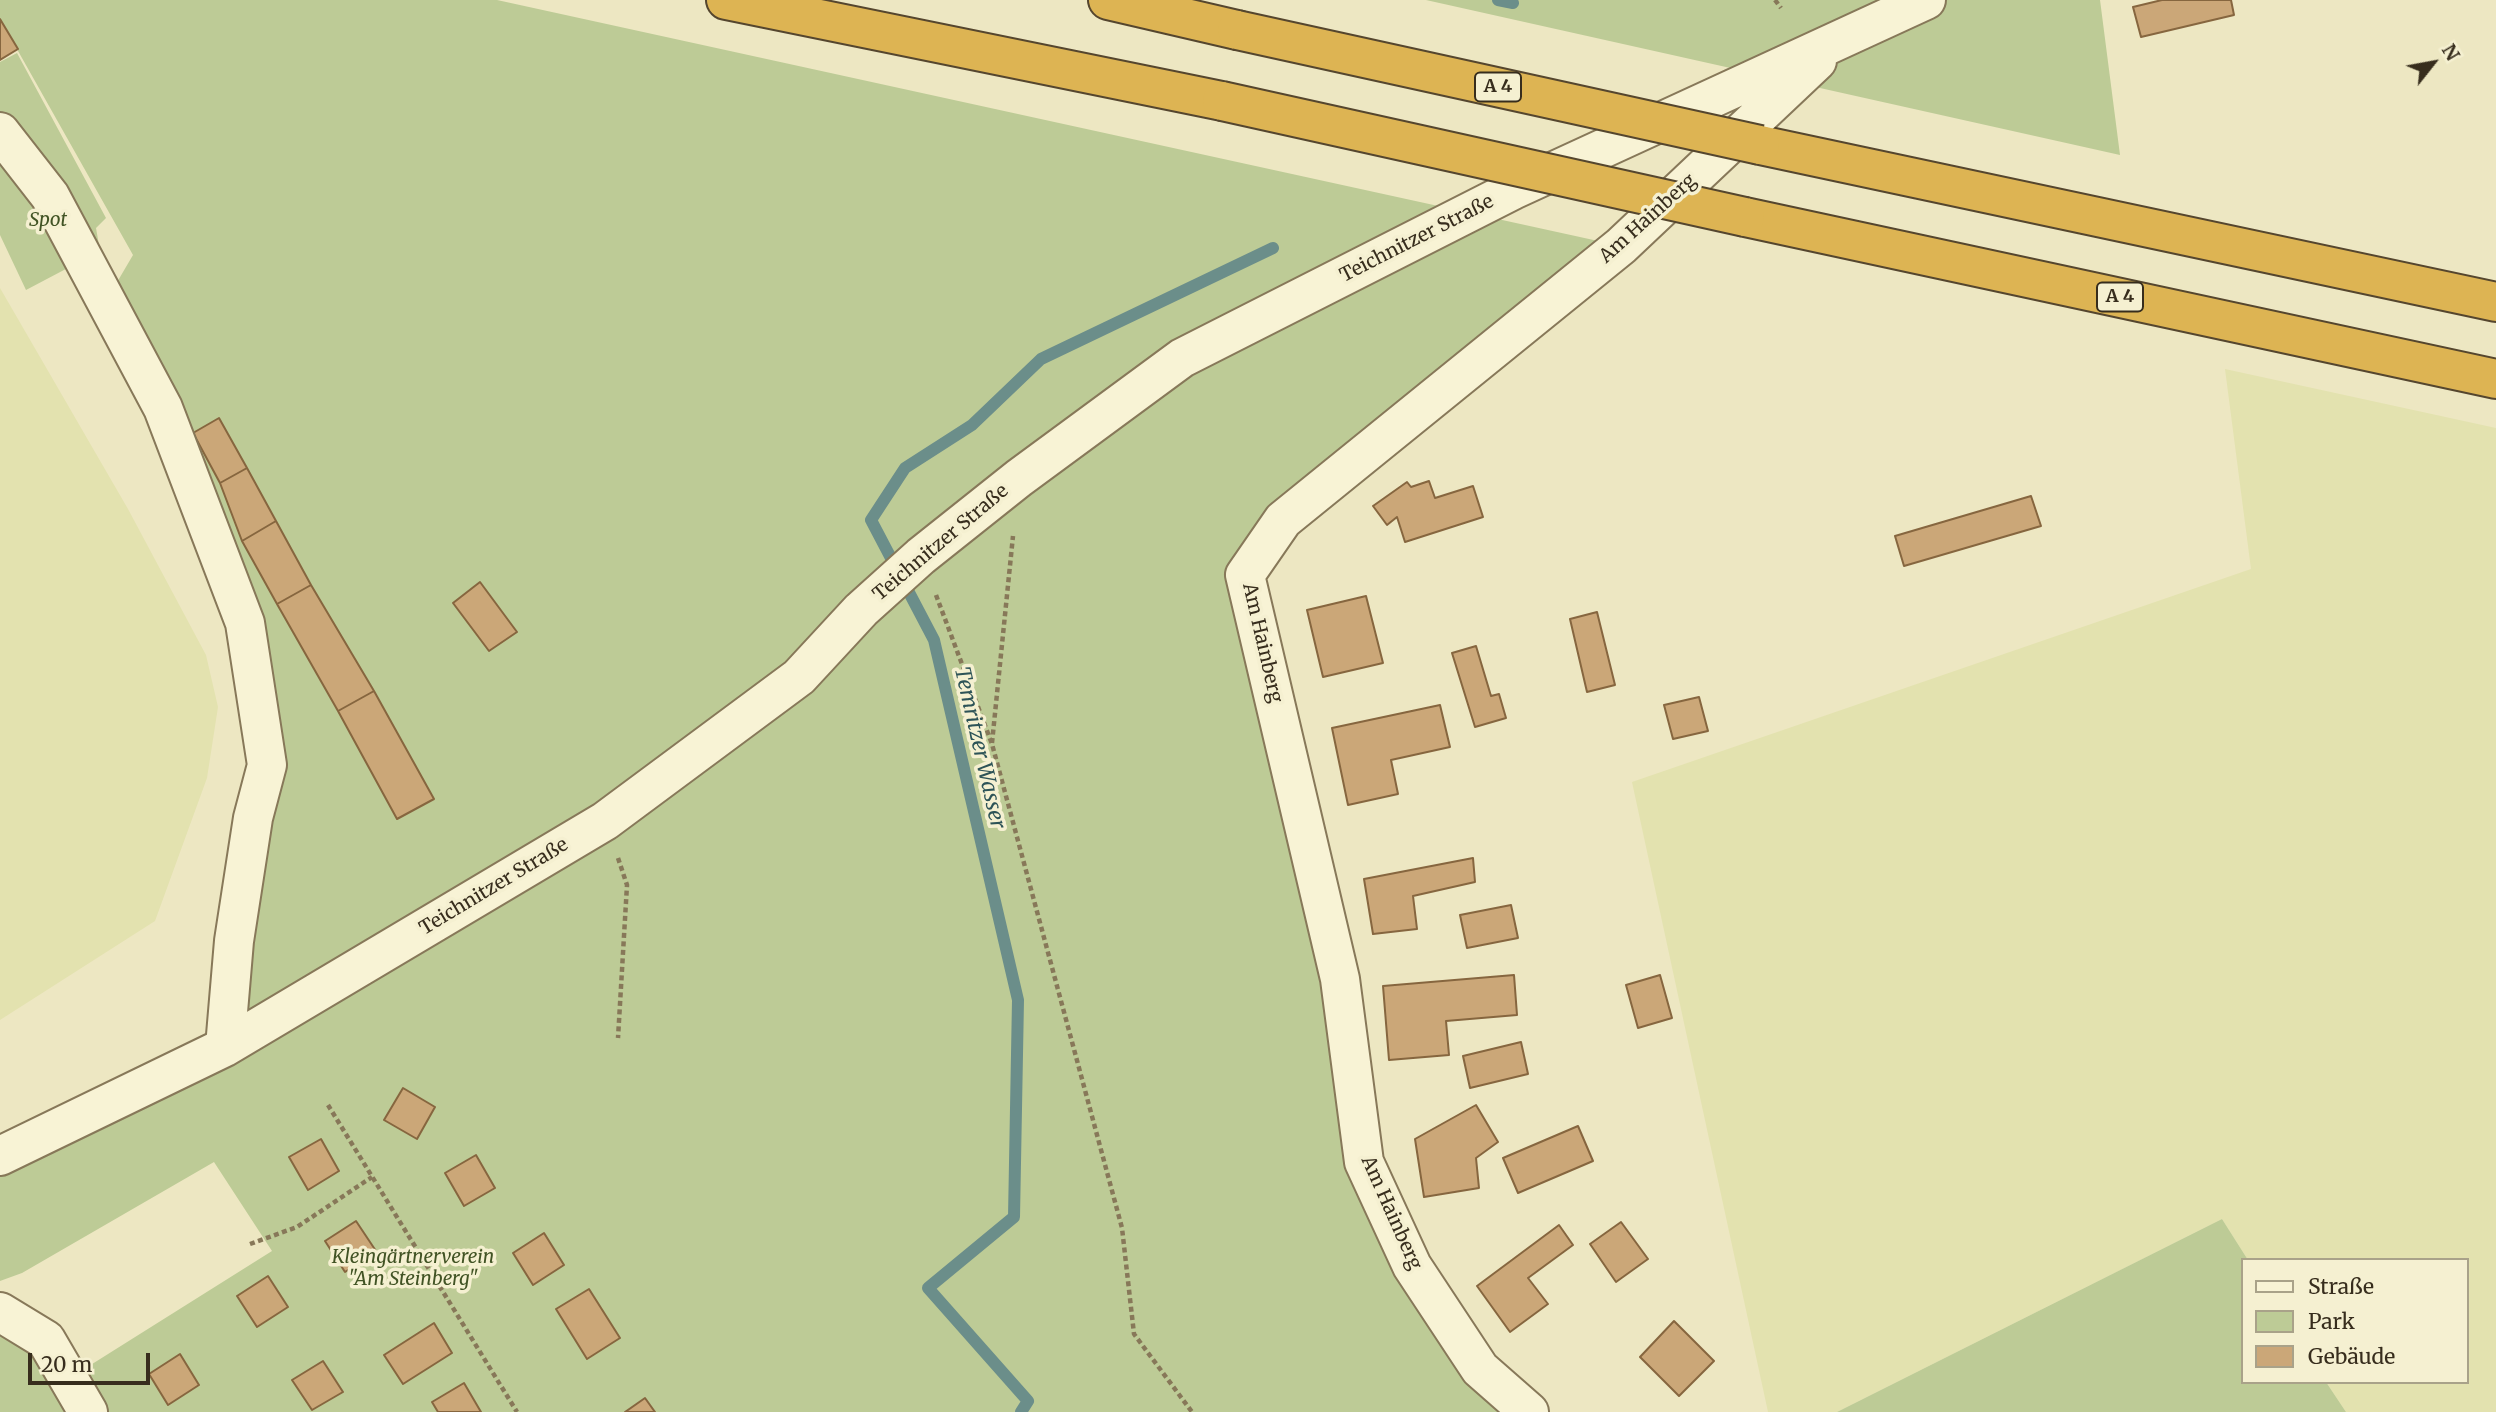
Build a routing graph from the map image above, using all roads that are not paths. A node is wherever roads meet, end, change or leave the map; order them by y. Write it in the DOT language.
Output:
graph roads {
  1 [pos="726,0"];
  2 [pos="1108,0"];
  3 [pos="1926,0"];
  4 [pos="1843,37"];
  5 [pos="0,132"];
  6 [pos="2496,302"];
  7 [pos="2496,379"];
  8 [pos="225,1048"];
  9 [pos="0,1156"];
  10 [pos="0,1312"];
  11 [pos="88,1412"];
  12 [pos="1530,1412"];
  1 -- 7 [label="highway, A 4, bridge"];
  2 -- 6 [label="highway, A 4, bridge"];
  3 -- 4 [label="street, Teichnitzer Straße"];
  4 -- 8 [label="street, Teichnitzer Straße"];
  4 -- 12 [label="street, Am Hainberg"];
  5 -- 8 [label="street"];
  8 -- 9 [label="street, Teichnitzer Straße"];
  10 -- 11 [label="street"];
}
